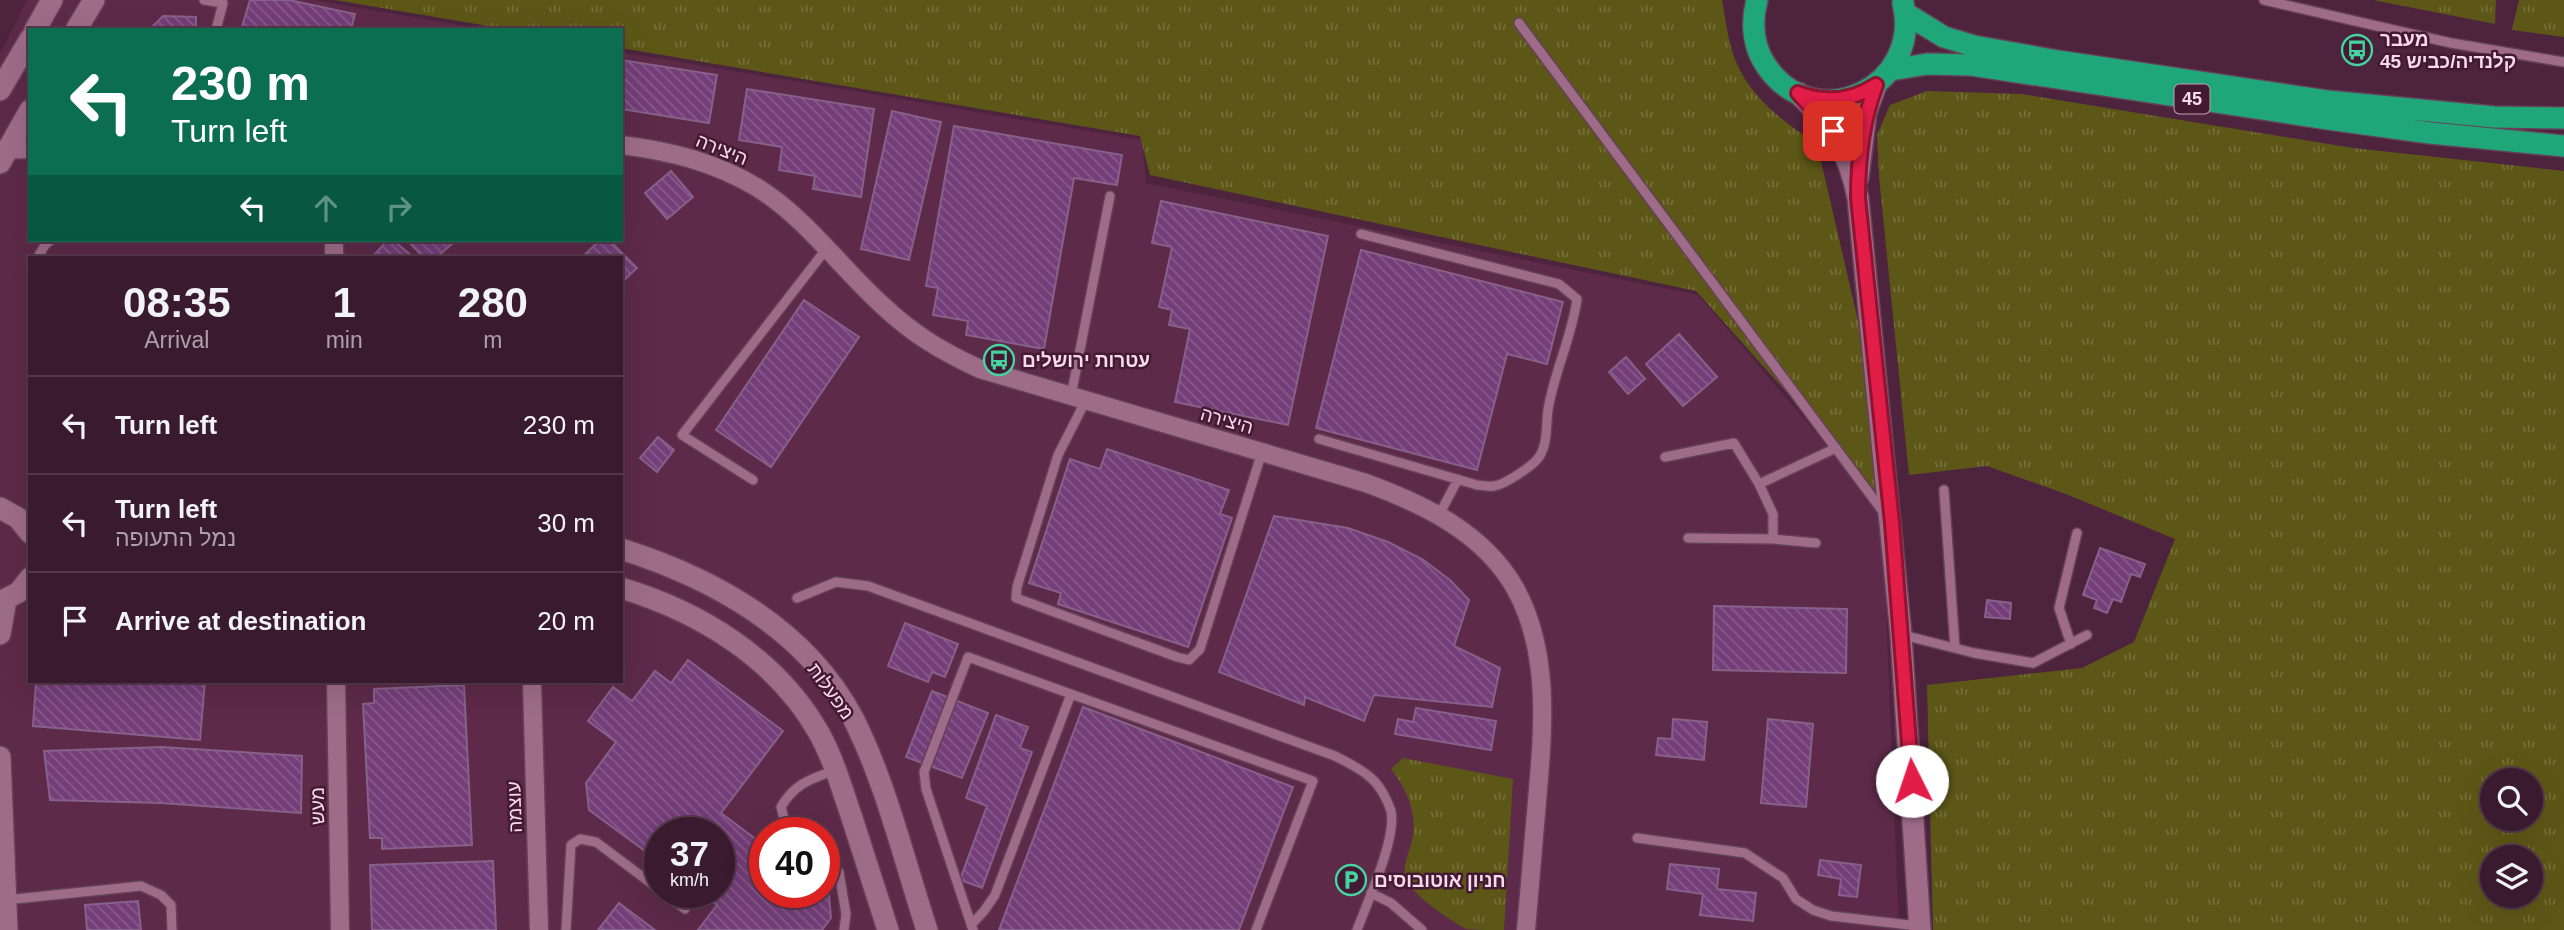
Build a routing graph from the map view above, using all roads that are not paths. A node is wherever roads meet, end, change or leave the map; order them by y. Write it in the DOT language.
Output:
graph roads {
  1 [pos="52,0"];
  2 [pos="93,0"];
  3 [pos="204,0"];
  4 [pos="1758,0"];
  5 [pos="2264,0"];
  6 [pos="1905,4"];
  7 [pos="1519,23"];
  8 [pos="36,28"];
  9 [pos="77,28"];
  10 [pos="217,28"];
  11 [pos="28,42"];
  12 [pos="2564,62"];
  13 [pos="1883,77"];
  14 [pos="0,90"];
  15 [pos="1798,93"];
  16 [pos="28,113"];
  17 [pos="2564,118"];
  18 [pos="2494,127"];
  19 [pos="623,145"];
  20 [pos="2564,146"];
  21 [pos="28,149"];
  22 [pos="3,154"];
  23 [pos="1110,196"];
  24 [pos="1858,198"];
  25 [pos="1361,234"];
  26 [pos="49,242"];
  27 [pos="827,248"];
  28 [pos="38,256"];
  29 [pos="1079,398"];
  30 [pos="1319,439"];
  31 [pos="1836,448"];
  32 [pos="1262,452"];
  33 [pos="1665,457"];
  34 [pos="1458,479"];
  35 [pos="752,481"];
  36 [pos="1759,484"];
  37 [pos="1944,489"];
  38 [pos="3,504"];
  39 [pos="1439,515"];
  40 [pos="1892,523"];
  41 [pos="28,529"];
  42 [pos="2077,533"];
  43 [pos="1688,538"];
  44 [pos="1773,539"];
  45 [pos="1816,543"];
  46 [pos="623,550"];
  47 [pos="623,589"];
  48 [pos="17,592"];
  49 [pos="797,598"];
  50 [pos="0,634"];
  51 [pos="1901,635"];
  52 [pos="2087,635"];
  53 [pos="2071,644"];
  54 [pos="1955,648"];
  55 [pos="336,683"];
  56 [pos="532,683"];
  57 [pos="1071,695"];
  58 [pos="0,757"];
  59 [pos="836,770"];
  60 [pos="784,817"];
  61 [pos="1637,838"];
  62 [pos="644,878"];
  63 [pos="840,878"];
  64 [pos="1371,893"];
  65 [pos="5,900"];
  66 [pos="972,927"];
  67 [pos="1919,928"];
  68 [pos="6,930"];
  69 [pos="172,930"];
  70 [pos="340,930"];
  71 [pos="539,930"];
  72 [pos="566,930"];
  73 [pos="844,930"];
  74 [pos="888,930"];
  75 [pos="927,930"];
  76 [pos="1256,930"];
  77 [pos="1357,930"];
  78 [pos="1422,930"];
  79 [pos="1526,930"];
  1 -- 8 [label="street"];
  2 -- 9 [label="street"];
  3 -- 10 [label="lane"];
  4 -- 15 [label="highway, 45"];
  5 -- 12 [label="lane"];
  6 -- 13 [label="highway, 45"];
  6 -- 18 [label="highway, 45"];
  7 -- 31 [label="lane"];
  11 -- 14 [label="street"];
  13 -- 15 [label="highway, 45"];
  13 -- 18 [label="highway, 45"];
  13 -- 24 [label="street"];
  15 -- 24 [label="street"];
  16 -- 22 [label="street"];
  17 -- 18 [label="highway"];
  18 -- 20 [label="highway"];
  19 -- 27 [label="street, היצירה"];
  21 -- 22 [label="street"];
  23 -- 29 [label="lane"];
  24 -- 40 [label="street"];
  25 -- 34 [label="lane"];
  26 -- 28 [label="lane"];
  27 -- 29 [label="street, היצירה"];
  27 -- 35 [label="lane"];
  29 -- 32 [label="street, היצירה"];
  29 -- 32 [label="lane"];
  30 -- 34 [label="lane"];
  31 -- 36 [label="lane"];
  31 -- 40 [label="lane"];
  32 -- 39 [label="street, היצירה"];
  33 -- 36 [label="lane"];
  34 -- 39 [label="lane"];
  36 -- 44 [label="lane"];
  37 -- 54 [label="lane"];
  38 -- 41 [label="street"];
  39 -- 79 [label="street, היצירה"];
  40 -- 51 [label="street"];
  42 -- 53 [label="lane"];
  43 -- 44 [label="lane"];
  44 -- 45 [label="lane"];
  46 -- 75 [label="street, מפעלות"];
  47 -- 59 [label="street, מפעלות"];
  48 -- 50 [label="street"];
  49 -- 64 [label="lane"];
  51 -- 54 [label="lane"];
  51 -- 67 [label="street"];
  52 -- 53 [label="lane"];
  53 -- 54 [label="lane"];
  55 -- 70 [label="street, מעש"];
  56 -- 71 [label="street, עוצמה"];
  57 -- 66 [label="lane"];
  57 -- 66 [label="lane"];
  57 -- 76 [label="lane"];
  58 -- 65 [label="street"];
  59 -- 60 [label="lane"];
  59 -- 74 [label="street, מפעלות"];
  61 -- 67 [label="lane"];
  62 -- 72 [label="lane"];
  63 -- 73 [label="lane"];
  64 -- 77 [label="lane"];
  64 -- 78 [label="lane"];
  65 -- 68 [label="street"];
  65 -- 69 [label="lane"];
}
